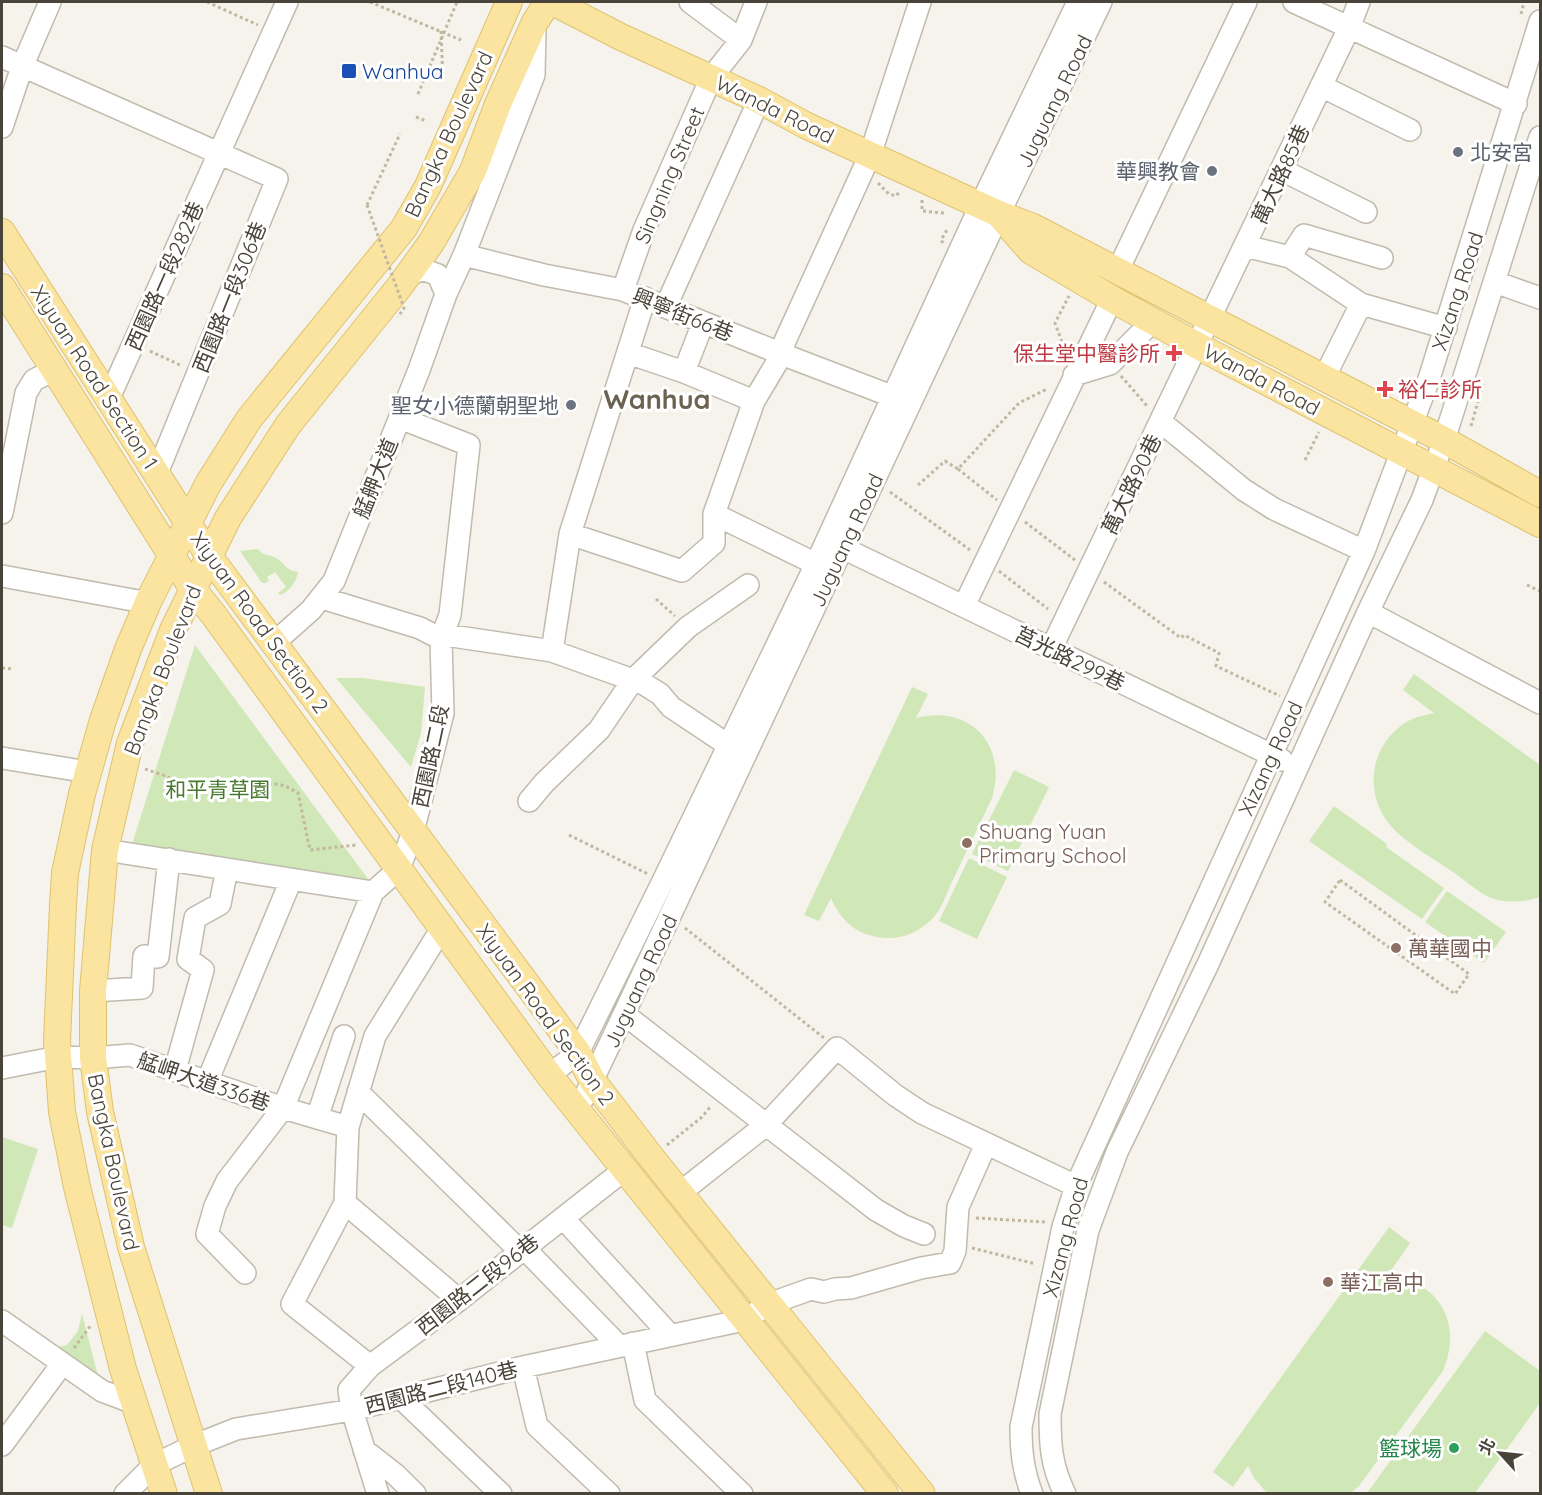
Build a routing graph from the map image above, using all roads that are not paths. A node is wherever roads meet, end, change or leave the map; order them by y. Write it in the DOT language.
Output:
graph roads {
  1 [pos="50,2"];
  2 [pos="287,2"];
  3 [pos="509,2"];
  4 [pos="553,2"];
  5 [pos="690,2"];
  6 [pos="756,2"];
  7 [pos="920,2"];
  8 [pos="1078,2"];
  9 [pos="1101,2"];
  10 [pos="1246,2"];
  11 [pos="1294,2"];
  12 [pos="1359,2"];
  13 [pos="541,12"];
  14 [pos="1540,21"];
  15 [pos="1350,28"];
  16 [pos="741,40"];
  17 [pos="2,57"];
  18 [pos="22,67"];
  19 [pos="711,78"];
  20 [pos="1321,86"];
  21 [pos="759,100"];
  22 [pos="1516,104"];
  23 [pos="2,127"];
  24 [pos="1410,130"];
  25 [pos="1540,137"];
  26 [pos="219,154"];
  27 [pos="870,155"];
  28 [pos="1282,170"];
  29 [pos="990,209"];
  30 [pos="1366,212"];
  31 [pos="2,232"];
  32 [pos="1245,246"];
  33 [pos="464,255"];
  34 [pos="1290,257"];
  35 [pos="1382,258"];
  36 [pos="1118,270"];
  37 [pos="410,273"];
  38 [pos="1495,282"];
  39 [pos="2,287"];
  40 [pos="623,290"];
  41 [pos="446,294"];
  42 [pos="645,298"];
  43 [pos="1540,298"];
  44 [pos="1112,299"];
  45 [pos="1361,304"];
  46 [pos="666,306"];
  47 [pos="1209,319"];
  48 [pos="1153,321"];
  49 [pos="703,323"];
  50 [pos="1446,328"];
  51 [pos="1197,344"];
  52 [pos="628,353"];
  53 [pos="782,354"];
  54 [pos="54,370"];
  55 [pos="684,372"];
  56 [pos="1074,375"];
  57 [pos="1324,378"];
  58 [pos="894,397"];
  59 [pos="110,398"];
  60 [pos="754,401"];
  61 [pos="400,418"];
  62 [pos="1161,422"];
  63 [pos="1412,424"];
  64 [pos="1444,440"];
  65 [pos="1402,452"];
  66 [pos="1434,469"];
  67 [pos="157,473"];
  68 [pos="1540,494"];
  69 [pos="2,513"];
  70 [pos="714,514"];
  71 [pos="187,522"];
  72 [pos="1540,524"];
  73 [pos="570,534"];
  74 [pos="843,548"];
  75 [pos="1364,551"];
  76 [pos="209,556"];
  77 [pos="816,564"];
  78 [pos="182,572"];
  79 [pos="2,576"];
  80 [pos="748,585"];
  81 [pos="322,598"];
  82 [pos="149,600"];
  83 [pos="964,606"];
  84 [pos="1368,612"];
  85 [pos="441,639"];
  86 [pos="275,642"];
  87 [pos="1051,649"];
  88 [pos="552,651"];
  89 [pos="633,680"];
  90 [pos="1540,703"];
  91 [pos="728,745"];
  92 [pos="1271,755"];
  93 [pos="2,758"];
  94 [pos="1298,768"];
  95 [pos="88,772"];
  96 [pos="530,801"];
  97 [pos="413,832"];
  98 [pos="105,850"];
  99 [pos="169,859"];
  100 [pos="227,869"];
  101 [pos="399,869"];
  102 [pos="291,880"];
  103 [pos="373,892"];
  104 [pos="442,928"];
  105 [pos="93,991"];
  106 [pos="624,1014"];
  107 [pos="344,1036"];
  108 [pos="578,1053"];
  109 [pos="58,1057"];
  110 [pos="93,1058"];
  111 [pos="2,1068"];
  112 [pos="175,1070"];
  113 [pos="549,1076"];
  114 [pos="592,1080"];
  115 [pos="207,1082"];
  116 [pos="358,1092"];
  117 [pos="283,1108"];
  118 [pos="576,1109"];
  119 [pos="317,1118"];
  120 [pos="766,1125"];
  121 [pos="348,1127"];
  122 [pos="986,1143"];
  123 [pos="624,1170"];
  124 [pos="1076,1186"];
  125 [pos="681,1192"];
  126 [pos="345,1203"];
  127 [pos="563,1218"];
  128 [pos="924,1234"];
  129 [pos="522,1249"];
  130 [pos="245,1272"];
  131 [pos="459,1300"];
  132 [pos="769,1304"];
  133 [pos="744,1320"];
  134 [pos="2,1322"];
  135 [pos="670,1335"];
  136 [pos="626,1344"];
  137 [pos="62,1364"];
  138 [pos="370,1366"];
  139 [pos="523,1366"];
  140 [pos="401,1398"];
  141 [pos="134,1403"];
  142 [pos="352,1410"];
  143 [pos="2,1445"];
  144 [pos="193,1446"];
  145 [pos="364,1450"];
  146 [pos="154,1465"];
  147 [pos="125,1494"];
  148 [pos="164,1494"];
  149 [pos="209,1494"];
  150 [pos="378,1494"];
  151 [pos="415,1494"];
  152 [pos="501,1494"];
  153 [pos="609,1494"];
  154 [pos="742,1494"];
  155 [pos="885,1494"];
  156 [pos="922,1494"];
  157 [pos="1032,1494"];
  158 [pos="1065,1494"];
  1 -- 18 [label="street"];
  2 -- 26 [label="street, 西園路一段282巷"];
  3 -- 71 [label="main road, Bangka Boulevard"];
  4 -- 19 [label="main road, Wanda Road"];
  5 -- 16 [label="street"];
  6 -- 16 [label="street, Singning Street"];
  7 -- 27 [label="street"];
  8 -- 29 [label="street, Juguang Road"];
  9 -- 29 [label="street, Juguang Road"];
  10 -- 36 [label="street"];
  11 -- 15 [label="street"];
  12 -- 15 [label="street, 萬大路85巷"];
  13 -- 33 [label="street, 艋舺大道"];
  13 -- 37 [label="main road, Bangka Boulevard"];
  14 -- 22 [label="street, Xizang Road"];
  15 -- 20 [label="street, 萬大路85巷"];
  15 -- 22 [label="street"];
  16 -- 19 [label="street, Singning Street"];
  17 -- 18 [label="street"];
  18 -- 23 [label="street"];
  18 -- 26 [label="street"];
  19 -- 21 [label="main road, Wanda Road"];
  19 -- 40 [label="street, Singning Street"];
  20 -- 24 [label="street"];
  20 -- 28 [label="street, 萬大路85巷"];
  21 -- 27 [label="main road, Wanda Road"];
  21 -- 46 [label="street"];
  22 -- 50 [label="street, Xizang Road"];
  25 -- 38 [label="street, Xizang Road"];
  26 -- 59 [label="street, 西園路一段282巷"];
  26 -- 67 [label="street, 西園路一段306巷"];
  27 -- 29 [label="main road, Wanda Road"];
  27 -- 53 [label="street"];
  28 -- 30 [label="street"];
  28 -- 32 [label="street, 萬大路85巷"];
  29 -- 36 [label="main road, Wanda Road"];
  29 -- 44 [label="main road, Wanda Road"];
  29 -- 58 [label="street, Juguang Road"];
  29 -- 74 [label="street, Juguang Road"];
  31 -- 59 [label="main road, Xiyuan Road Section 1"];
  32 -- 34 [label="street"];
  32 -- 47 [label="street, 萬大路85巷"];
  33 -- 40 [label="street, 興寧街66巷"];
  33 -- 41 [label="street, 艋舺大道"];
  34 -- 35 [label="street"];
  34 -- 45 [label="street"];
  36 -- 47 [label="main road, Wanda Road"];
  37 -- 41 [label="street"];
  37 -- 76 [label="main road, Bangka Boulevard"];
  38 -- 43 [label="street"];
  38 -- 64 [label="street, Xizang Road"];
  39 -- 54 [label="main road, Xiyuan Road Section 1"];
  40 -- 42 [label="street, 興寧街66巷"];
  41 -- 61 [label="street, 艋舺大道"];
  42 -- 46 [label="street, 興寧街66巷"];
  42 -- 52 [label="street"];
  44 -- 48 [label="main road, Wanda Road"];
  44 -- 56 [label="street"];
  45 -- 50 [label="street"];
  45 -- 57 [label="street"];
  46 -- 49 [label="street, 興寧街66巷"];
  47 -- 51 [label="street, 萬大路90巷"];
  47 -- 57 [label="main road, Wanda Road"];
  48 -- 51 [label="main road, Wanda Road"];
  48 -- 56 [label="street"];
  49 -- 53 [label="street, 興寧街66巷"];
  49 -- 55 [label="street"];
  50 -- 63 [label="street, Xizang Road"];
  51 -- 62 [label="street, 萬大路90巷"];
  51 -- 65 [label="main road, Wanda Road"];
  52 -- 55 [label="street"];
  52 -- 73 [label="street"];
  53 -- 58 [label="street, 興寧街66巷"];
  53 -- 60 [label="street"];
  54 -- 69 [label="street"];
  54 -- 78 [label="main road, Xiyuan Road Section 1"];
  55 -- 60 [label="street"];
  56 -- 83 [label="street"];
  57 -- 63 [label="main road, Wanda Road"];
  58 -- 77 [label="street, Juguang Road"];
  59 -- 67 [label="main road, Xiyuan Road Section 1"];
  60 -- 70 [label="street"];
  61 -- 81 [label="street, 艋舺大道"];
  61 -- 85 [label="street"];
  62 -- 75 [label="street"];
  62 -- 87 [label="street, 萬大路90巷"];
  63 -- 64 [label="main road, Wanda Road"];
  63 -- 65 [label="street, Xizang Road"];
  64 -- 66 [label="street, Xizang Road"];
  64 -- 68 [label="main road, Wanda Road"];
  65 -- 66 [label="main road, Wanda Road"];
  65 -- 75 [label="street, Xizang Road"];
  66 -- 72 [label="main road, Wanda Road"];
  66 -- 84 [label="street, Xizang Road"];
  67 -- 71 [label="main road, Xiyuan Road Section 1"];
  70 -- 73 [label="street"];
  70 -- 77 [label="street"];
  71 -- 76 [label="main road, Xiyuan Road Section 2"];
  71 -- 78 [label="main road, Bangka Boulevard"];
  73 -- 88 [label="street"];
  74 -- 83 [label="street, 莒光路299巷"];
  74 -- 106 [label="street, Juguang Road"];
  75 -- 92 [label="street, Xizang Road"];
  76 -- 78 [label="main road, Bangka Boulevard"];
  76 -- 86 [label="main road, Xiyuan Road Section 2"];
  77 -- 91 [label="street, Juguang Road"];
  78 -- 82 [label="main road, Bangka Boulevard"];
  78 -- 98 [label="main road, Bangka Boulevard"];
  78 -- 101 [label="main road, Xiyuan Road Section 2"];
  79 -- 82 [label="street"];
  80 -- 89 [label="street"];
  81 -- 85 [label="street"];
  81 -- 86 [label="street, 艋舺大道"];
  82 -- 95 [label="main road, Bangka Boulevard"];
  83 -- 87 [label="street, 莒光路299巷"];
  84 -- 90 [label="street"];
  84 -- 94 [label="street, Xizang Road"];
  85 -- 88 [label="street"];
  85 -- 97 [label="street, 西園路二段"];
  86 -- 97 [label="main road, Xiyuan Road Section 2"];
  87 -- 92 [label="street, 莒光路299巷"];
  88 -- 89 [label="street"];
  89 -- 91 [label="street"];
  89 -- 96 [label="street"];
  91 -- 108 [label="street, Juguang Road"];
  92 -- 94 [label="street, 莒光路299巷"];
  92 -- 124 [label="street, Xizang Road"];
  93 -- 95 [label="street"];
  94 -- 158 [label="street, Xizang Road"];
  95 -- 109 [label="main road, Bangka Boulevard"];
  97 -- 101 [label="street, 西園路二段"];
  97 -- 108 [label="main road, Xiyuan Road Section 2"];
  98 -- 99 [label="street"];
  98 -- 105 [label="main road, Bangka Boulevard"];
  99 -- 100 [label="street"];
  99 -- 105 [label="street"];
  100 -- 102 [label="street"];
  100 -- 112 [label="street"];
  101 -- 103 [label="street"];
  101 -- 104 [label="main road, Xiyuan Road Section 2"];
  102 -- 103 [label="street"];
  102 -- 115 [label="street"];
  103 -- 117 [label="street"];
  104 -- 113 [label="main road, Xiyuan Road Section 2"];
  104 -- 116 [label="street"];
  105 -- 110 [label="main road, Bangka Boulevard"];
  106 -- 114 [label="street, Juguang Road"];
  106 -- 120 [label="street"];
  107 -- 119 [label="street"];
  108 -- 113 [label="street"];
  108 -- 114 [label="main road, Xiyuan Road Section 2"];
  109 -- 110 [label="street, 艋岬大道336巷"];
  109 -- 111 [label="street, 艋岬大道336巷"];
  109 -- 141 [label="main road, Bangka Boulevard"];
  110 -- 112 [label="street, 艋岬大道336巷"];
  110 -- 144 [label="main road, Bangka Boulevard"];
  112 -- 115 [label="street, 艋岬大道336巷"];
  113 -- 118 [label="main road, Xiyuan Road Section 2"];
  114 -- 118 [label="street, Juguang Road"];
  114 -- 125 [label="main road, Xiyuan Road Section 2"];
  115 -- 117 [label="street, 艋岬大道336巷"];
  116 -- 121 [label="street"];
  116 -- 129 [label="street"];
  117 -- 119 [label="street, 艋岬大道336巷"];
  117 -- 130 [label="street"];
  118 -- 123 [label="main road, Xiyuan Road Section 2"];
  119 -- 121 [label="street, 艋岬大道336巷"];
  120 -- 122 [label="street"];
  120 -- 125 [label="street"];
  120 -- 128 [label="street"];
  121 -- 126 [label="street"];
  122 -- 124 [label="street"];
  122 -- 132 [label="street, 西園路二段140巷"];
  123 -- 127 [label="street, 西園路二段96巷"];
  123 -- 133 [label="main road, Xiyuan Road Section 2"];
  124 -- 157 [label="street, Xizang Road"];
  125 -- 132 [label="main road, Xiyuan Road Section 2"];
  126 -- 131 [label="street"];
  126 -- 138 [label="street"];
  127 -- 129 [label="street, 西園路二段96巷"];
  127 -- 135 [label="street"];
  129 -- 131 [label="street, 西園路二段96巷"];
  129 -- 136 [label="street"];
  131 -- 138 [label="street, 西園路二段96巷"];
  132 -- 133 [label="street, 西園路二段140巷"];
  132 -- 156 [label="main road, Xiyuan Road Section 2"];
  133 -- 135 [label="street, 西園路二段140巷"];
  133 -- 155 [label="main road, Xiyuan Road Section 2"];
  134 -- 137 [label="street"];
  135 -- 136 [label="street, 西園路二段140巷"];
  136 -- 139 [label="street, 西園路二段140巷"];
  136 -- 154 [label="street"];
  137 -- 141 [label="street"];
  137 -- 143 [label="street"];
  138 -- 142 [label="street, 西園路二段96巷"];
  139 -- 140 [label="street, 西園路二段140巷"];
  139 -- 153 [label="street"];
  140 -- 142 [label="street, 西園路二段140巷"];
  140 -- 152 [label="street"];
  141 -- 146 [label="main road, Bangka Boulevard"];
  142 -- 144 [label="street, 西園路二段140巷"];
  142 -- 145 [label="street"];
  144 -- 146 [label="street, 西園路二段140巷"];
  144 -- 149 [label="main road, Bangka Boulevard"];
  145 -- 150 [label="street"];
  145 -- 151 [label="street"];
  146 -- 147 [label="street, 西園路二段140巷"];
  146 -- 148 [label="main road, Bangka Boulevard"];
}
